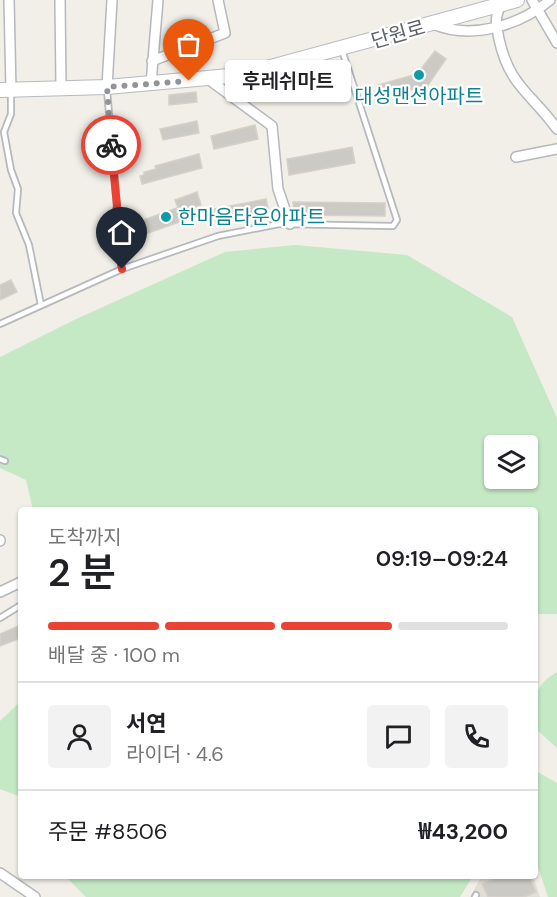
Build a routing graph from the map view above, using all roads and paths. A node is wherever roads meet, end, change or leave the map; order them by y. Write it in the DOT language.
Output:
graph roads {
  1 [pos="9,0"];
  2 [pos="60,0"];
  3 [pos="112,0"];
  4 [pos="158,0"];
  5 [pos="218,0"];
  6 [pos="517,0"];
  7 [pos="532,0"];
  8 [pos="550,0"];
  9 [pos="501,2"];
  10 [pos="537,11"];
  11 [pos="433,24"];
  12 [pos="496,27"];
  13 [pos="557,43"];
  14 [pos="342,50"];
  15 [pos="152,61"];
  16 [pos="207,79"];
  17 [pos="151,84"];
  18 [pos="107,87"];
  19 [pos="61,88"];
  20 [pos="6,90"];
  21 [pos="557,129"];
  22 [pos="557,148"];
  23 [pos="516,157"];
  24 [pos="290,224"];
  25 [pos="122,269"];
  26 [pos="41,305"];
  27 [pos="0,324"];
  28 [pos="18,583"];
  29 [pos="0,592"];
  30 [pos="18,607"];
  31 [pos="0,618"];
  32 [pos="0,873"];
  33 [pos="35,897"];
  1 -- 20 [label="street"];
  2 -- 19 [label="street"];
  3 -- 18 [label="street"];
  4 -- 15 [label="street"];
  5 -- 15 [label="street"];
  6 -- 9 [label="street, 단원로"];
  7 -- 10 [label="street"];
  8 -- 10 [label="street"];
  9 -- 11 [label="street, 단원로"];
  9 -- 12 [label="street"];
  10 -- 12 [label="street"];
  10 -- 13 [label="street"];
  11 -- 12 [label="street"];
  11 -- 14 [label="street, 단원로"];
  12 -- 21 [label="street"];
  14 -- 16 [label="street, 단원로"];
  14 -- 24 [label="lane"];
  15 -- 17 [label="street"];
  16 -- 17 [label="street, 단원로"];
  16 -- 24 [label="street"];
  17 -- 18 [label="street, 단원로"];
  18 -- 19 [label="street, 단원로"];
  18 -- 25 [label="lane"];
  19 -- 20 [label="street, 단원로"];
  20 -- 26 [label="lane"];
  22 -- 23 [label="street"];
  24 -- 25 [label="lane"];
  25 -- 26 [label="lane"];
  26 -- 27 [label="lane"];
  28 -- 29 [label="street"];
  30 -- 31 [label="lane"];
  32 -- 33 [label="street"];
}
